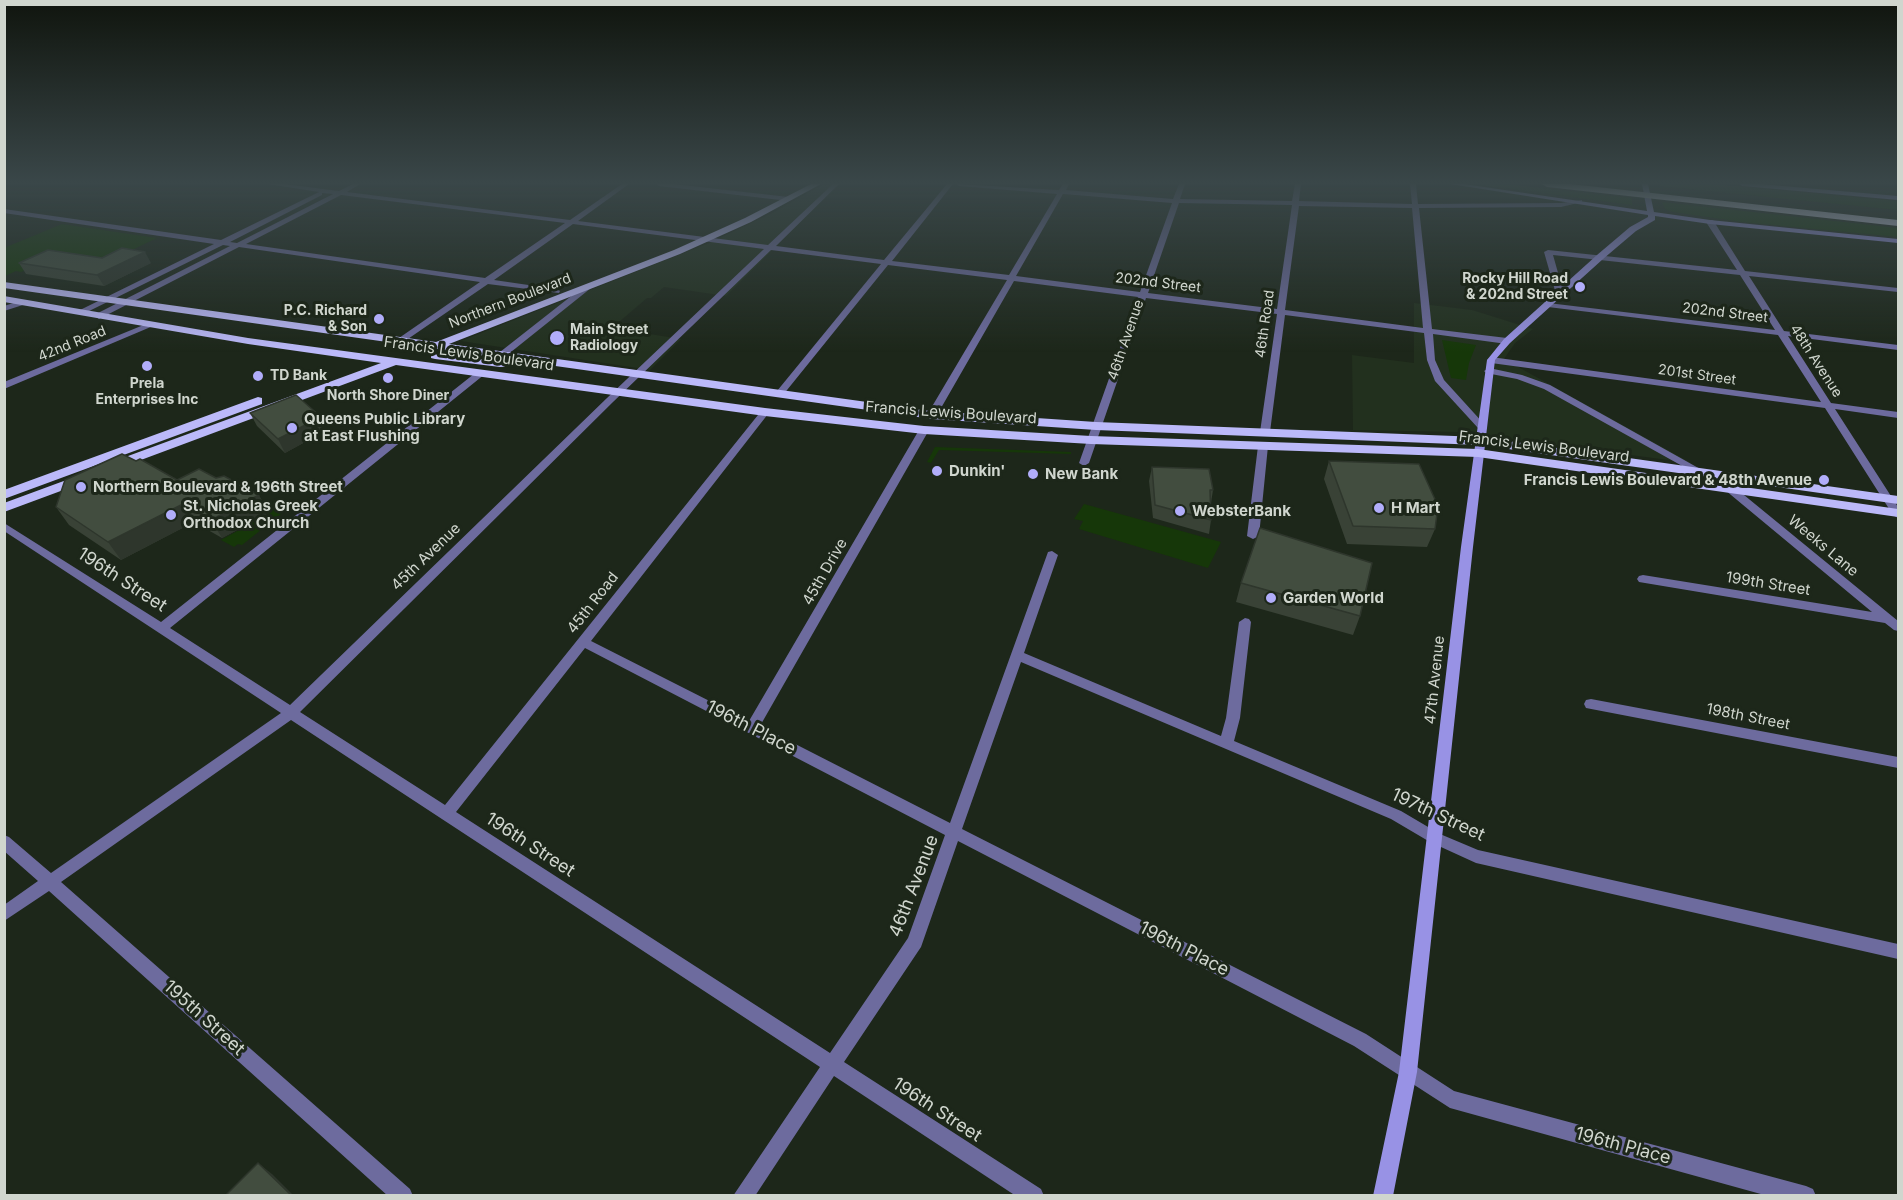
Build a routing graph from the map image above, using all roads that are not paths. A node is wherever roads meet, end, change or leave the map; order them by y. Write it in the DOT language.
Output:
graph roads {
  1 [pos="209,240"];
  2 [pos="227,240"];
  3 [pos="248,240"];
  4 [pos="545,240"];
  5 [pos="688,240"];
  6 [pos="703,240"];
  7 [pos="713,240"];
  8 [pos="776,240"];
  9 [pos="905,240"];
  10 [pos="1033,240"];
  11 [pos="1162,240"];
  12 [pos="1291,240"];
  13 [pos="1419,240"];
  14 [pos="1620,240"];
  15 [pos="1722,240"];
  16 [pos="223,242"];
  17 [pos="240,244"];
  18 [pos="769,247"];
  19 [pos="1600,257"];
  20 [pos="887,262"];
  21 [pos="1743,273"];
  22 [pos="1011,278"];
  23 [pos="487,280"];
  24 [pos="4,285"];
  25 [pos="587,288"];
  26 [pos="1899,290"];
  27 [pos="556,291"];
  28 [pos="1560,294"];
  29 [pos="1143,295"];
  30 [pos="4,299"];
  31 [pos="108,299"];
  32 [pos="22,302"];
  33 [pos="127,302"];
  34 [pos="1548,305"];
  35 [pos="4,309"];
  36 [pos="1282,312"];
  37 [pos="81,313"];
  38 [pos="99,316"];
  39 [pos="149,326"];
  40 [pos="1427,331"];
  41 [pos="1782,333"];
  42 [pos="229,338"];
  43 [pos="1507,341"];
  44 [pos="435,346"];
  45 [pos="1899,347"];
  46 [pos="416,348"];
  47 [pos="399,350"];
  48 [pos="503,354"];
  49 [pos="379,356"];
  50 [pos="1491,360"];
  51 [pos="552,362"];
  52 [pos="1522,364"];
  53 [pos="1489,371"];
  54 [pos="482,372"];
  55 [pos="629,381"];
  56 [pos="4,386"];
  57 [pos="1547,387"];
  58 [pos="780,393"];
  59 [pos="1828,406"];
  60 [pos="765,412"];
  61 [pos="932,415"];
  62 [pos="1899,415"];
  63 [pos="1096,426"];
  64 [pos="924,430"];
  65 [pos="1265,432"];
  66 [pos="1091,440"];
  67 [pos="1480,440"];
  68 [pos="1263,446"];
  69 [pos="1084,463"];
  70 [pos="1697,470"];
  71 [pos="1729,488"];
  72 [pos="4,495"];
  73 [pos="4,508"];
  74 [pos="1896,508"];
  75 [pos="4,526"];
  76 [pos="1253,536"];
  77 [pos="1052,555"];
  78 [pos="1643,579"];
  79 [pos="1888,619"];
  80 [pos="1245,622"];
  81 [pos="1899,627"];
  82 [pos="161,629"];
  83 [pos="583,642"];
  84 [pos="1016,655"];
  85 [pos="1591,704"];
  86 [pos="291,712"];
  87 [pos="752,728"];
  88 [pos="1226,744"];
  89 [pos="1899,763"];
  90 [pos="446,814"];
  91 [pos="955,832"];
  92 [pos="1435,838"];
  93 [pos="4,841"];
  94 [pos="50,882"];
  95 [pos="4,914"];
  96 [pos="1899,952"];
  97 [pos="833,1065"];
  98 [pos="1408,1072"];
  99 [pos="403,1196"];
  100 [pos="742,1196"];
  101 [pos="1034,1196"];
  102 [pos="1383,1196"];
  103 [pos="1806,1196"];
  1 -- 16 [label="street"];
  2 -- 16 [label="street"];
  3 -- 17 [label="street"];
  4 -- 23 [label="street"];
  5 -- 27 [label="main road, Northern Boulevard"];
  6 -- 25 [label="main road, Northern Boulevard"];
  7 -- 18 [label="street, 202nd Street"];
  8 -- 18 [label="street, 45th Avenue"];
  9 -- 20 [label="street"];
  10 -- 22 [label="street"];
  11 -- 29 [label="street, 46th Avenue"];
  12 -- 36 [label="street, 46th Road"];
  13 -- 40 [label="street"];
  14 -- 19 [label="street"];
  15 -- 21 [label="street, 48th Avenue"];
  16 -- 17 [label="street"];
  16 -- 31 [label="street"];
  17 -- 23 [label="street"];
  17 -- 33 [label="street"];
  18 -- 20 [label="street, 202nd Street"];
  18 -- 55 [label="street, 45th Avenue"];
  19 -- 21 [label="street"];
  19 -- 28 [label="street"];
  19 -- 28 [label="street"];
  20 -- 22 [label="street, 202nd Street"];
  20 -- 58 [label="street"];
  21 -- 26 [label="street"];
  21 -- 41 [label="street, 48th Avenue"];
  22 -- 29 [label="street, 202nd Street"];
  22 -- 61 [label="street"];
  23 -- 27 [label="street"];
  23 -- 47 [label="street"];
  24 -- 31 [label="main road, Francis Lewis Boulevard"];
  25 -- 44 [label="main road, Northern Boulevard"];
  25 -- 48 [label="street"];
  27 -- 46 [label="main road, Northern Boulevard"];
  28 -- 34 [label="street"];
  29 -- 36 [label="street, 202nd Street"];
  29 -- 63 [label="street, 46th Avenue"];
  30 -- 32 [label="main road, Francis Lewis Boulevard"];
  31 -- 33 [label="main road, Francis Lewis Boulevard"];
  31 -- 37 [label="street"];
  32 -- 35 [label="street"];
  32 -- 37 [label="main road, Francis Lewis Boulevard"];
  33 -- 38 [label="street"];
  33 -- 47 [label="main road, Francis Lewis Boulevard"];
  34 -- 41 [label="street, 202nd Street"];
  34 -- 43 [label="street"];
  36 -- 40 [label="street, 202nd Street"];
  36 -- 65 [label="street, 46th Road"];
  37 -- 38 [label="main road, Francis Lewis Boulevard"];
  38 -- 39 [label="main road, Francis Lewis Boulevard"];
  39 -- 42 [label="main road, Francis Lewis Boulevard"];
  39 -- 56 [label="street, 42nd Road"];
  40 -- 43 [label="street, 202nd Street"];
  40 -- 67 [label="street"];
  41 -- 45 [label="street, 202nd Street"];
  41 -- 59 [label="street, 48th Avenue"];
  42 -- 47 [label="main road"];
  42 -- 49 [label="main road, Francis Lewis Boulevard"];
  43 -- 50 [label="street"];
  44 -- 46 [label="main road, Northern Boulevard"];
  44 -- 47 [label="main road"];
  44 -- 48 [label="main road, Francis Lewis Boulevard"];
  46 -- 47 [label="main road, Northern Boulevard"];
  46 -- 47 [label="main road, Francis Lewis Boulevard"];
  46 -- 49 [label="main road"];
  46 -- 51 [label="main road"];
  47 -- 49 [label="main road, Francis Lewis Boulevard"];
  47 -- 54 [label="main road, Francis Lewis Boulevard"];
  47 -- 73 [label="main road, Northern Boulevard"];
  48 -- 51 [label="main road, Francis Lewis Boulevard"];
  49 -- 72 [label="main road"];
  50 -- 52 [label="street, 201st Street"];
  50 -- 53 [label="street, 47th Avenue"];
  51 -- 55 [label="main road, Francis Lewis Boulevard"];
  52 -- 57 [label="street"];
  52 -- 59 [label="street, 201st Street"];
  53 -- 57 [label="street"];
  53 -- 67 [label="street, 47th Avenue"];
  54 -- 55 [label="main road, Francis Lewis Boulevard"];
  54 -- 82 [label="street"];
  55 -- 58 [label="main road, Francis Lewis Boulevard"];
  55 -- 60 [label="main road, Francis Lewis Boulevard"];
  55 -- 86 [label="street, 45th Avenue"];
  57 -- 70 [label="street"];
  58 -- 61 [label="main road, Francis Lewis Boulevard"];
  59 -- 62 [label="street, 201st Street"];
  59 -- 74 [label="street, 48th Avenue"];
  60 -- 64 [label="main road, Francis Lewis Boulevard"];
  60 -- 83 [label="street, 45th Road"];
  61 -- 63 [label="main road, Francis Lewis Boulevard"];
  63 -- 65 [label="main road, Francis Lewis Boulevard"];
  63 -- 66 [label="street, 46th Avenue"];
  64 -- 66 [label="main road, Francis Lewis Boulevard"];
  64 -- 87 [label="street, 45th Drive"];
  65 -- 67 [label="main road, Francis Lewis Boulevard"];
  66 -- 68 [label="main road, Francis Lewis Boulevard"];
  66 -- 69 [label="street, 46th Avenue"];
  67 -- 68 [label="main road, Francis Lewis Boulevard"];
  67 -- 70 [label="main road, Francis Lewis Boulevard"];
  67 -- 71 [label="main road, Francis Lewis Boulevard"];
  67 -- 92 [label="street, 47th Avenue"];
  68 -- 76 [label="street"];
  70 -- 74 [label="main road, Francis Lewis Boulevard"];
  71 -- 74 [label="main road, Francis Lewis Boulevard"];
  71 -- 79 [label="street, Weeks Lane"];
  75 -- 82 [label="street, 196th Street"];
  77 -- 84 [label="street, 46th Avenue"];
  78 -- 79 [label="street, 199th Street"];
  79 -- 81 [label="street, Weeks Lane"];
  80 -- 88 [label="street"];
  82 -- 86 [label="street, 196th Street"];
  83 -- 87 [label="street, 196th Place"];
  83 -- 90 [label="street, 45th Road"];
  84 -- 88 [label="street, 197th Street"];
  84 -- 91 [label="street, 46th Avenue"];
  85 -- 89 [label="street, 198th Street"];
  86 -- 90 [label="street, 196th Street"];
  86 -- 94 [label="street, 45th Avenue"];
  87 -- 91 [label="street, 196th Place"];
  88 -- 92 [label="street, 197th Street"];
  90 -- 97 [label="street, 196th Street"];
  91 -- 97 [label="street, 46th Avenue"];
  91 -- 98 [label="street, 196th Place"];
  92 -- 96 [label="street, 197th Street"];
  92 -- 98 [label="street, 47th Avenue"];
  93 -- 94 [label="street, 195th Street"];
  94 -- 95 [label="street, 45th Avenue"];
  94 -- 99 [label="street, 195th Street"];
  97 -- 100 [label="street, 46th Avenue"];
  97 -- 101 [label="street, 196th Street"];
  98 -- 102 [label="street, 47th Avenue"];
  98 -- 103 [label="street, 196th Place"];
}
